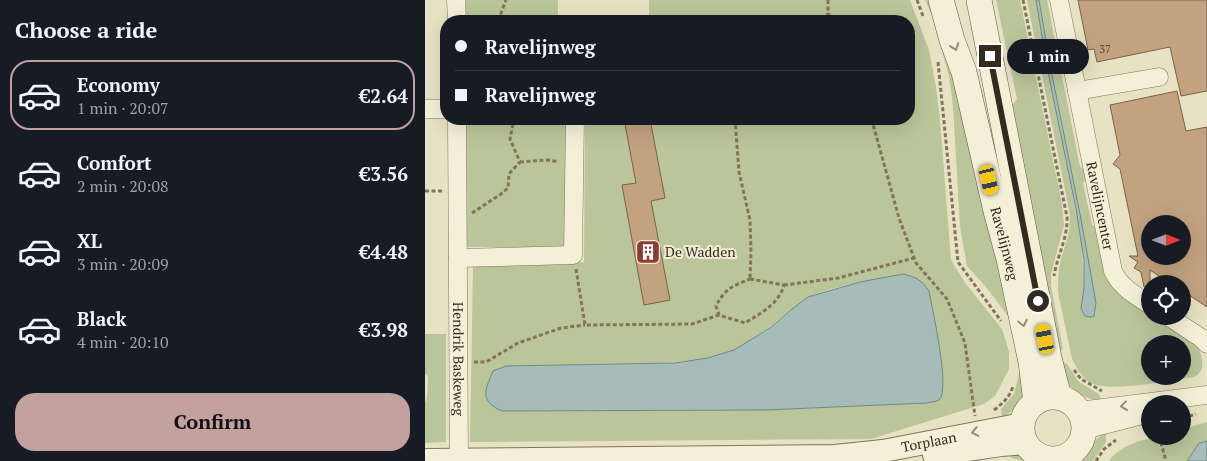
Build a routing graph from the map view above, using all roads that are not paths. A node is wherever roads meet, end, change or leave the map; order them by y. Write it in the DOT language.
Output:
graph roads {
  1 [pos="457,0"];
  2 [pos="941,0"];
  3 [pos="979,0"];
  4 [pos="1059,0"];
  5 [pos="457,15"];
  6 [pos="1159,77"];
  7 [pos="1077,92"];
  8 [pos="425,109"];
  9 [pos="440,109"];
  10 [pos="457,125"];
  11 [pos="575,125"];
  12 [pos="458,258"];
  13 [pos="1141,299"];
  14 [pos="1181,325"];
  15 [pos="1207,344"];
  16 [pos="1207,396"];
  17 [pos="1191,401"];
  18 [pos="1064,410"];
  19 [pos="1141,413"];
  20 [pos="1025,434"];
  21 [pos="835,456"];
  22 [pos="459,459"];
  23 [pos="1059,459"];
  24 [pos="425,460"];
  25 [pos="553,460"];
  26 [pos="877,461"];
  27 [pos="891,461"];
  1 -- 5 [label="street"];
  2 -- 18 [label="main road, Ravelijnweg, one-way"];
  3 -- 18 [label="main road, Ravelijnweg"];
  4 -- 7 [label="street, Ravelijncenter"];
  6 -- 7 [label="street"];
  7 -- 13 [label="street, Ravelijncenter"];
  8 -- 9 [label="street"];
  10 -- 12 [label="street, Hendrik Baskeweg"];
  11 -- 12 [label="street"];
  12 -- 22 [label="street, Hendrik Baskeweg"];
  14 -- 15 [label="street"];
  16 -- 17 [label="street"];
  16 -- 18 [label="street, one-way"];
  18 -- 19 [label="street"];
  18 -- 20 [label="main road"];
  18 -- 23 [label="main road"];
  20 -- 21 [label="street, Torplaan, one-way"];
  20 -- 23 [label="main road"];
  20 -- 27 [label="street, Torplaan"];
  21 -- 25 [label="street, Torplaan"];
  21 -- 26 [label="street, Torplaan"];
  22 -- 24 [label="street, Torplaan"];
  22 -- 25 [label="street, Torplaan"];
}
